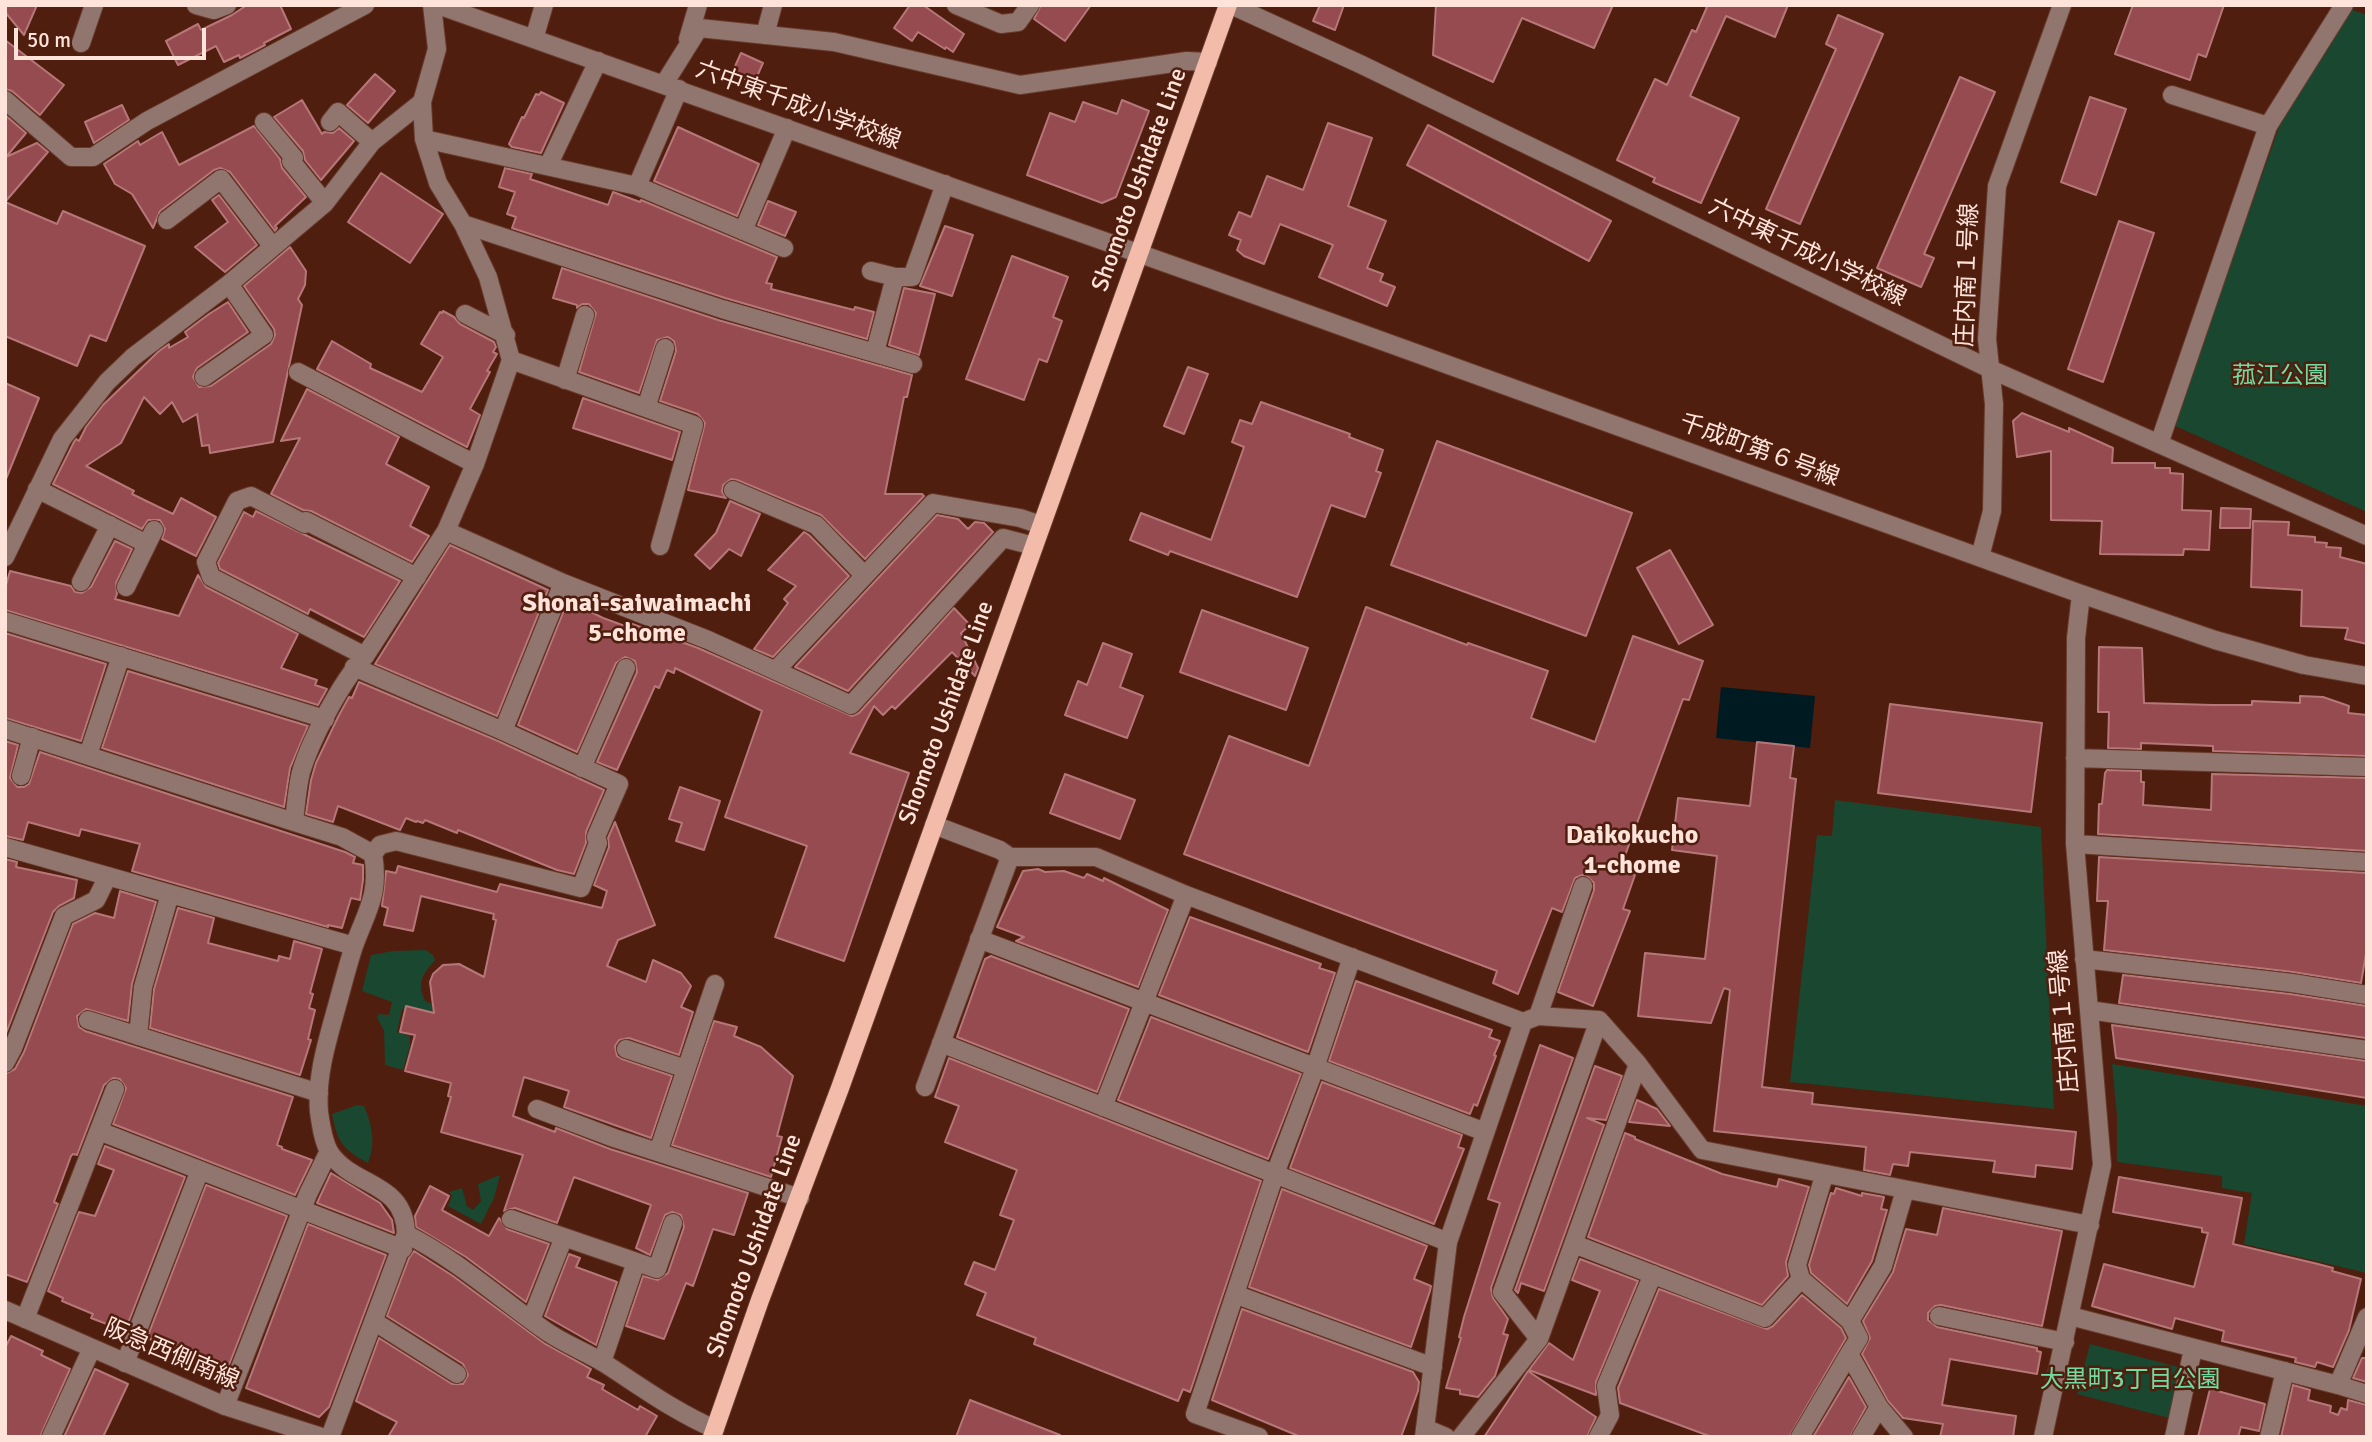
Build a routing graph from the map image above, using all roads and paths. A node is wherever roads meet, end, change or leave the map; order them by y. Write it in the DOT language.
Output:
graph roads {
  1 [pos="94,5"];
  2 [pos="196,5"];
  3 [pos="227,5"];
  4 [pos="365,5"];
  5 [pos="432,5"];
  6 [pos="438,5"];
  7 [pos="544,5"];
  8 [pos="698,5"];
  9 [pos="773,5"];
  10 [pos="956,5"];
  11 [pos="1030,5"];
  12 [pos="1230,5"];
  13 [pos="2063,5"];
  14 [pos="2344,5"];
  15 [pos="765,34"];
  16 [pos="534,39"];
  17 [pos="81,43"];
  18 [pos="685,52"];
  19 [pos="598,61"];
  20 [pos="1208,62"];
  21 [pos="672,87"];
  22 [pos="2172,94"];
  23 [pos="5,100"];
  24 [pos="422,102"];
  25 [pos="264,122"];
  26 [pos="330,122"];
  27 [pos="2268,126"];
  28 [pos="787,128"];
  29 [pos="424,139"];
  30 [pos="372,142"];
  31 [pos="548,166"];
  32 [pos="945,184"];
  33 [pos="637,186"];
  34 [pos="325,203"];
  35 [pos="167,220"];
  36 [pos="463,224"];
  37 [pos="743,231"];
  38 [pos="273,247"];
  39 [pos="784,248"];
  40 [pos="1140,254"];
  41 [pos="871,271"];
  42 [pos="895,277"];
  43 [pos="229,284"];
  44 [pos="465,314"];
  45 [pos="585,315"];
  46 [pos="506,335"];
  47 [pos="665,348"];
  48 [pos="875,352"];
  49 [pos="511,360"];
  50 [pos="913,365"];
  51 [pos="1990,369"];
  52 [pos="298,372"];
  53 [pos="204,377"];
  54 [pos="565,380"];
  55 [pos="646,408"];
  56 [pos="2158,443"];
  57 [pos="475,464"];
  58 [pos="37,489"];
  59 [pos="733,490"];
  60 [pos="110,525"];
  61 [pos="1041,525"];
  62 [pos="446,531"];
  63 [pos="2367,536"];
  64 [pos="660,546"];
  65 [pos="1034,546"];
  66 [pos="5,557"];
  67 [pos="1980,557"];
  68 [pos="864,575"];
  69 [pos="416,577"];
  70 [pos="81,582"];
  71 [pos="563,583"];
  72 [pos="126,587"];
  73 [pos="2081,594"];
  74 [pos="5,621"];
  75 [pos="121,656"];
  76 [pos="359,661"];
  77 [pos="626,668"];
  78 [pos="776,670"];
  79 [pos="2367,676"];
  80 [pos="325,719"];
  81 [pos="5,729"];
  82 [pos="503,731"];
  83 [pos="32,737"];
  84 [pos="88,755"];
  85 [pos="2076,758"];
  86 [pos="2367,767"];
  87 [pos="582,768"];
  88 [pos="21,776"];
  89 [pos="294,822"];
  90 [pos="934,825"];
  91 [pos="2075,844"];
  92 [pos="5,846"];
  93 [pos="373,854"];
  94 [pos="1010,857"];
  95 [pos="2367,862"];
  96 [pos="108,876"];
  97 [pos="1584,886"];
  98 [pos="170,894"];
  99 [pos="1186,895"];
  100 [pos="979,939"];
  101 [pos="354,946"];
  102 [pos="1352,957"];
  103 [pos="2084,959"];
  104 [pos="715,984"];
  105 [pos="2367,995"];
  106 [pos="1143,1001"];
  107 [pos="2089,1010"];
  108 [pos="1530,1019"];
  109 [pos="88,1020"];
  110 [pos="1599,1020"];
  111 [pos="138,1036"];
  112 [pos="941,1043"];
  113 [pos="626,1049"];
  114 [pos="2367,1050"];
  115 [pos="5,1063"];
  116 [pos="1638,1065"];
  117 [pos="1315,1068"];
  118 [pos="686,1069"];
  119 [pos="925,1087"];
  120 [pos="115,1089"];
  121 [pos="319,1093"];
  122 [pos="1103,1107"];
  123 [pos="537,1108"];
  124 [pos="99,1131"];
  125 [pos="1485,1132"];
  126 [pos="329,1151"];
  127 [pos="658,1152"];
  128 [pos="201,1170"];
  129 [pos="1275,1174"];
  130 [pos="1824,1176"];
  131 [pos="1905,1190"];
  132 [pos="800,1198"];
  133 [pos="302,1210"];
  134 [pos="511,1219"];
  135 [pos="673,1223"];
  136 [pos="2090,1225"];
  137 [pos="564,1237"];
  138 [pos="405,1242"];
  139 [pos="1448,1242"];
  140 [pos="1574,1244"];
  141 [pos="636,1262"];
  142 [pos="1653,1274"];
  143 [pos="1801,1279"];
  144 [pos="1237,1295"];
  145 [pos="5,1310"];
  146 [pos="1939,1316"];
  147 [pos="2070,1317"];
  148 [pos="2367,1317"];
  149 [pos="25,1319"];
  150 [pos="531,1320"];
  151 [pos="1850,1321"];
  152 [pos="375,1322"];
  153 [pos="1539,1339"];
  154 [pos="2065,1342"];
  155 [pos="92,1348"];
  156 [pos="2193,1349"];
  157 [pos="1849,1354"];
  158 [pos="602,1362"];
  159 [pos="125,1363"];
  160 [pos="1433,1367"];
  161 [pos="2285,1371"];
  162 [pos="457,1374"];
  163 [pos="2338,1385"];
  164 [pos="2367,1394"];
  165 [pos="225,1406"];
  166 [pos="1879,1407"];
  167 [pos="713,1433"];
  168 [pos="1425,1433"];
  169 [pos="51,1437"];
  170 [pos="322,1437"];
  171 [pos="330,1437"];
  172 [pos="1259,1437"];
  173 [pos="1446,1437"];
  174 [pos="1461,1437"];
  175 [pos="1598,1437"];
  176 [pos="1800,1437"];
  177 [pos="1861,1437"];
  178 [pos="1904,1437"];
  179 [pos="2043,1437"];
  180 [pos="2174,1437"];
  181 [pos="2269,1437"];
  1 -- 17 [label="street"];
  2 -- 3 [label="street"];
  4 -- 23 [label="street"];
  5 -- 24 [label="street"];
  6 -- 16 [label="street, 六中東千成小学校線"];
  7 -- 16 [label="street"];
  8 -- 18 [label="street"];
  9 -- 15 [label="street"];
  10 -- 11 [label="street"];
  12 -- 20 [label="main road, Shomoto Ushidate Line"];
  12 -- 51 [label="street, 六中東千成小学校線"];
  13 -- 51 [label="street, 庄内南１号線"];
  14 -- 27 [label="street"];
  15 -- 18 [label="street"];
  15 -- 20 [label="street"];
  16 -- 19 [label="street, 六中東千成小学校線"];
  18 -- 21 [label="street"];
  19 -- 21 [label="street, 六中東千成小学校線"];
  19 -- 31 [label="street"];
  20 -- 40 [label="main road, Shomoto Ushidate Line"];
  21 -- 28 [label="street, 六中東千成小学校線"];
  21 -- 33 [label="street"];
  22 -- 27 [label="street"];
  24 -- 29 [label="street"];
  24 -- 30 [label="street"];
  25 -- 34 [label="street"];
  26 -- 30 [label="street"];
  27 -- 56 [label="street"];
  28 -- 32 [label="street, 六中東千成小学校線"];
  28 -- 37 [label="street"];
  29 -- 31 [label="street"];
  29 -- 36 [label="street"];
  30 -- 34 [label="street"];
  31 -- 33 [label="street"];
  32 -- 40 [label="street, 六中東千成小学校線"];
  32 -- 42 [label="street"];
  33 -- 37 [label="street"];
  34 -- 38 [label="street"];
  35 -- 38 [label="street"];
  36 -- 46 [label="street"];
  36 -- 48 [label="street"];
  37 -- 39 [label="street"];
  38 -- 43 [label="street"];
  40 -- 61 [label="main road, Shomoto Ushidate Line"];
  40 -- 67 [label="street, 千成町第６号線"];
  41 -- 42 [label="street"];
  42 -- 48 [label="street"];
  43 -- 53 [label="street"];
  43 -- 58 [label="street"];
  44 -- 46 [label="street"];
  45 -- 54 [label="street"];
  46 -- 49 [label="street"];
  47 -- 55 [label="street"];
  48 -- 50 [label="street"];
  49 -- 54 [label="street"];
  49 -- 57 [label="street"];
  51 -- 56 [label="street, 六中東千成小学校線"];
  51 -- 67 [label="street, 庄内南１号線"];
  52 -- 57 [label="street"];
  54 -- 55 [label="street"];
  55 -- 64 [label="street"];
  56 -- 63 [label="street, 六中東千成小学校線"];
  57 -- 62 [label="street"];
  58 -- 60 [label="street"];
  58 -- 66 [label="street"];
  59 -- 68 [label="street"];
  60 -- 70 [label="street"];
  60 -- 72 [label="street"];
  61 -- 65 [label="main road, Shomoto Ushidate Line"];
  61 -- 68 [label="street"];
  62 -- 69 [label="street"];
  62 -- 71 [label="street"];
  65 -- 78 [label="street"];
  65 -- 90 [label="main road, Shomoto Ushidate Line"];
  67 -- 73 [label="street, 千成町第６号線"];
  68 -- 78 [label="street"];
  69 -- 76 [label="street"];
  69 -- 76 [label="street"];
  71 -- 78 [label="street"];
  71 -- 82 [label="street"];
  73 -- 79 [label="street, 千成町第６号線"];
  73 -- 85 [label="street, 庄内南１号線"];
  74 -- 75 [label="street"];
  75 -- 80 [label="street"];
  75 -- 84 [label="street"];
  76 -- 80 [label="street"];
  76 -- 82 [label="street"];
  77 -- 87 [label="street"];
  80 -- 89 [label="street"];
  81 -- 83 [label="street"];
  82 -- 87 [label="street"];
  83 -- 84 [label="street"];
  83 -- 88 [label="street"];
  84 -- 89 [label="street"];
  85 -- 86 [label="street"];
  85 -- 91 [label="street, 庄内南１号線"];
  87 -- 93 [label="street"];
  89 -- 93 [label="street"];
  90 -- 94 [label="street"];
  90 -- 132 [label="main road, Shomoto Ushidate Line"];
  91 -- 95 [label="street"];
  91 -- 103 [label="street, 庄内南１号線"];
  92 -- 96 [label="street"];
  93 -- 101 [label="street"];
  94 -- 99 [label="street"];
  94 -- 100 [label="street"];
  96 -- 98 [label="street"];
  96 -- 115 [label="street"];
  97 -- 108 [label="street"];
  98 -- 101 [label="street"];
  98 -- 111 [label="street"];
  99 -- 102 [label="street"];
  99 -- 106 [label="street"];
  100 -- 106 [label="street"];
  100 -- 112 [label="street"];
  101 -- 121 [label="street"];
  102 -- 108 [label="street"];
  102 -- 117 [label="street"];
  103 -- 105 [label="street"];
  103 -- 107 [label="street, 庄内南１号線"];
  104 -- 118 [label="street"];
  106 -- 117 [label="street"];
  106 -- 122 [label="street"];
  107 -- 114 [label="street"];
  107 -- 136 [label="street, 庄内南１号線"];
  108 -- 110 [label="street"];
  108 -- 125 [label="street"];
  109 -- 111 [label="street"];
  110 -- 116 [label="street"];
  110 -- 153 [label="street"];
  111 -- 121 [label="street"];
  112 -- 119 [label="street"];
  112 -- 122 [label="street"];
  113 -- 118 [label="street"];
  116 -- 130 [label="street"];
  116 -- 140 [label="street"];
  117 -- 125 [label="street"];
  117 -- 129 [label="street"];
  118 -- 127 [label="street"];
  120 -- 124 [label="street"];
  121 -- 126 [label="street"];
  122 -- 129 [label="street"];
  123 -- 127 [label="street"];
  124 -- 128 [label="street"];
  124 -- 149 [label="street"];
  125 -- 139 [label="street"];
  126 -- 133 [label="street"];
  126 -- 138 [label="street"];
  127 -- 132 [label="street"];
  128 -- 133 [label="street"];
  128 -- 159 [label="street"];
  129 -- 139 [label="street"];
  129 -- 144 [label="street"];
  130 -- 131 [label="street"];
  130 -- 143 [label="street"];
  131 -- 136 [label="street"];
  131 -- 151 [label="street"];
  132 -- 167 [label="main road, Shomoto Ushidate Line"];
  133 -- 138 [label="street"];
  133 -- 165 [label="street"];
  134 -- 137 [label="street"];
  135 -- 141 [label="street"];
  136 -- 147 [label="street, 庄内南１号線"];
  137 -- 141 [label="street"];
  137 -- 150 [label="street"];
  138 -- 150 [label="street"];
  138 -- 152 [label="street"];
  139 -- 160 [label="street"];
  140 -- 142 [label="street"];
  140 -- 153 [label="street"];
  141 -- 158 [label="street"];
  142 -- 143 [label="street"];
  142 -- 175 [label="street"];
  143 -- 151 [label="street"];
  144 -- 160 [label="street"];
  144 -- 172 [label="street"];
  145 -- 149 [label="street, 阪急西側南線"];
  146 -- 154 [label="street"];
  147 -- 154 [label="street, 庄内南１号線"];
  147 -- 156 [label="street"];
  148 -- 163 [label="street"];
  149 -- 155 [label="street, 阪急西側南線"];
  150 -- 158 [label="street"];
  151 -- 157 [label="street"];
  152 -- 162 [label="street"];
  152 -- 171 [label="street"];
  153 -- 174 [label="street"];
  154 -- 179 [label="street, 庄内南１号線"];
  155 -- 159 [label="street, 阪急西側南線"];
  155 -- 169 [label="street"];
  156 -- 161 [label="street"];
  156 -- 180 [label="street"];
  157 -- 166 [label="street"];
  157 -- 176 [label="street"];
  158 -- 167 [label="street"];
  159 -- 165 [label="street, 阪急西側南線"];
  160 -- 168 [label="street"];
  161 -- 163 [label="street"];
  161 -- 181 [label="street"];
  163 -- 164 [label="street"];
  165 -- 170 [label="street, 阪急西側南線"];
  166 -- 177 [label="street"];
  166 -- 178 [label="street"];
  168 -- 173 [label="street"];
}
